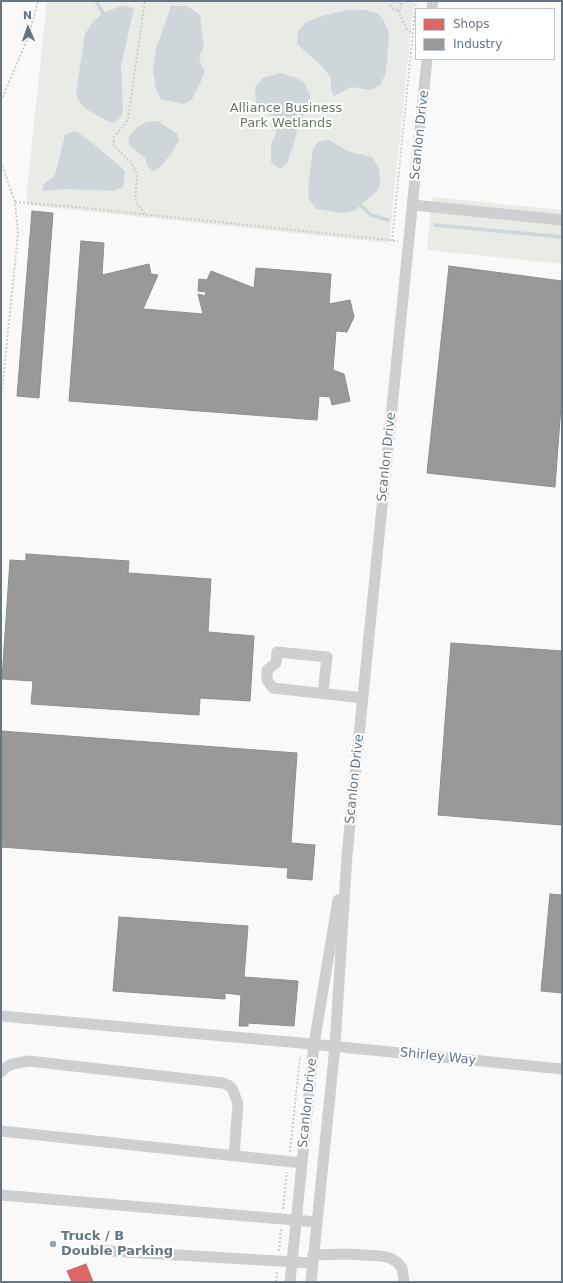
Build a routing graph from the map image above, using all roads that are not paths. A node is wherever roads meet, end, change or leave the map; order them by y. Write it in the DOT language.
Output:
graph roads {
  1 [pos="427,60"];
  2 [pos="413,205"];
  3 [pos="562,220"];
  4 [pos="323,693"];
  5 [pos="363,698"];
  6 [pos="347,855"];
  7 [pos="1,1016"];
  8 [pos="314,1044"];
  9 [pos="335,1046"];
  10 [pos="562,1069"];
  11 [pos="1,1072"];
  12 [pos="1,1131"];
  13 [pos="234,1156"];
  14 [pos="302,1163"];
  15 [pos="1,1195"];
  16 [pos="296,1220"];
  17 [pos="317,1222"];
  18 [pos="93,1250"];
  19 [pos="313,1259"];
  20 [pos="292,1261"];
  21 [pos="290,1282"];
  22 [pos="310,1282"];
  23 [pos="404,1282"];
  1 -- 2 [label="street, Scanlon Drive"];
  2 -- 3 [label="street"];
  2 -- 5 [label="street, Scanlon Drive"];
  4 -- 4 [label="street"];
  4 -- 5 [label="street"];
  5 -- 6 [label="street, Scanlon Drive"];
  6 -- 8 [label="street, Scanlon Drive"];
  6 -- 9 [label="street, Scanlon Drive"];
  7 -- 8 [label="street, Shirley Way"];
  8 -- 9 [label="street, Shirley Way"];
  8 -- 14 [label="street, Scanlon Drive"];
  9 -- 10 [label="street, Shirley Way"];
  9 -- 17 [label="street, Scanlon Drive"];
  11 -- 13 [label="street"];
  12 -- 13 [label="street"];
  13 -- 14 [label="street"];
  14 -- 16 [label="street, Scanlon Drive"];
  15 -- 16 [label="street"];
  16 -- 17 [label="street"];
  16 -- 20 [label="street, Scanlon Drive"];
  17 -- 19 [label="street, Scanlon Drive"];
  18 -- 20 [label="street"];
  19 -- 20 [label="street"];
  19 -- 22 [label="street, Scanlon Drive"];
  19 -- 23 [label="street"];
  20 -- 21 [label="street, Scanlon Drive"];
}
